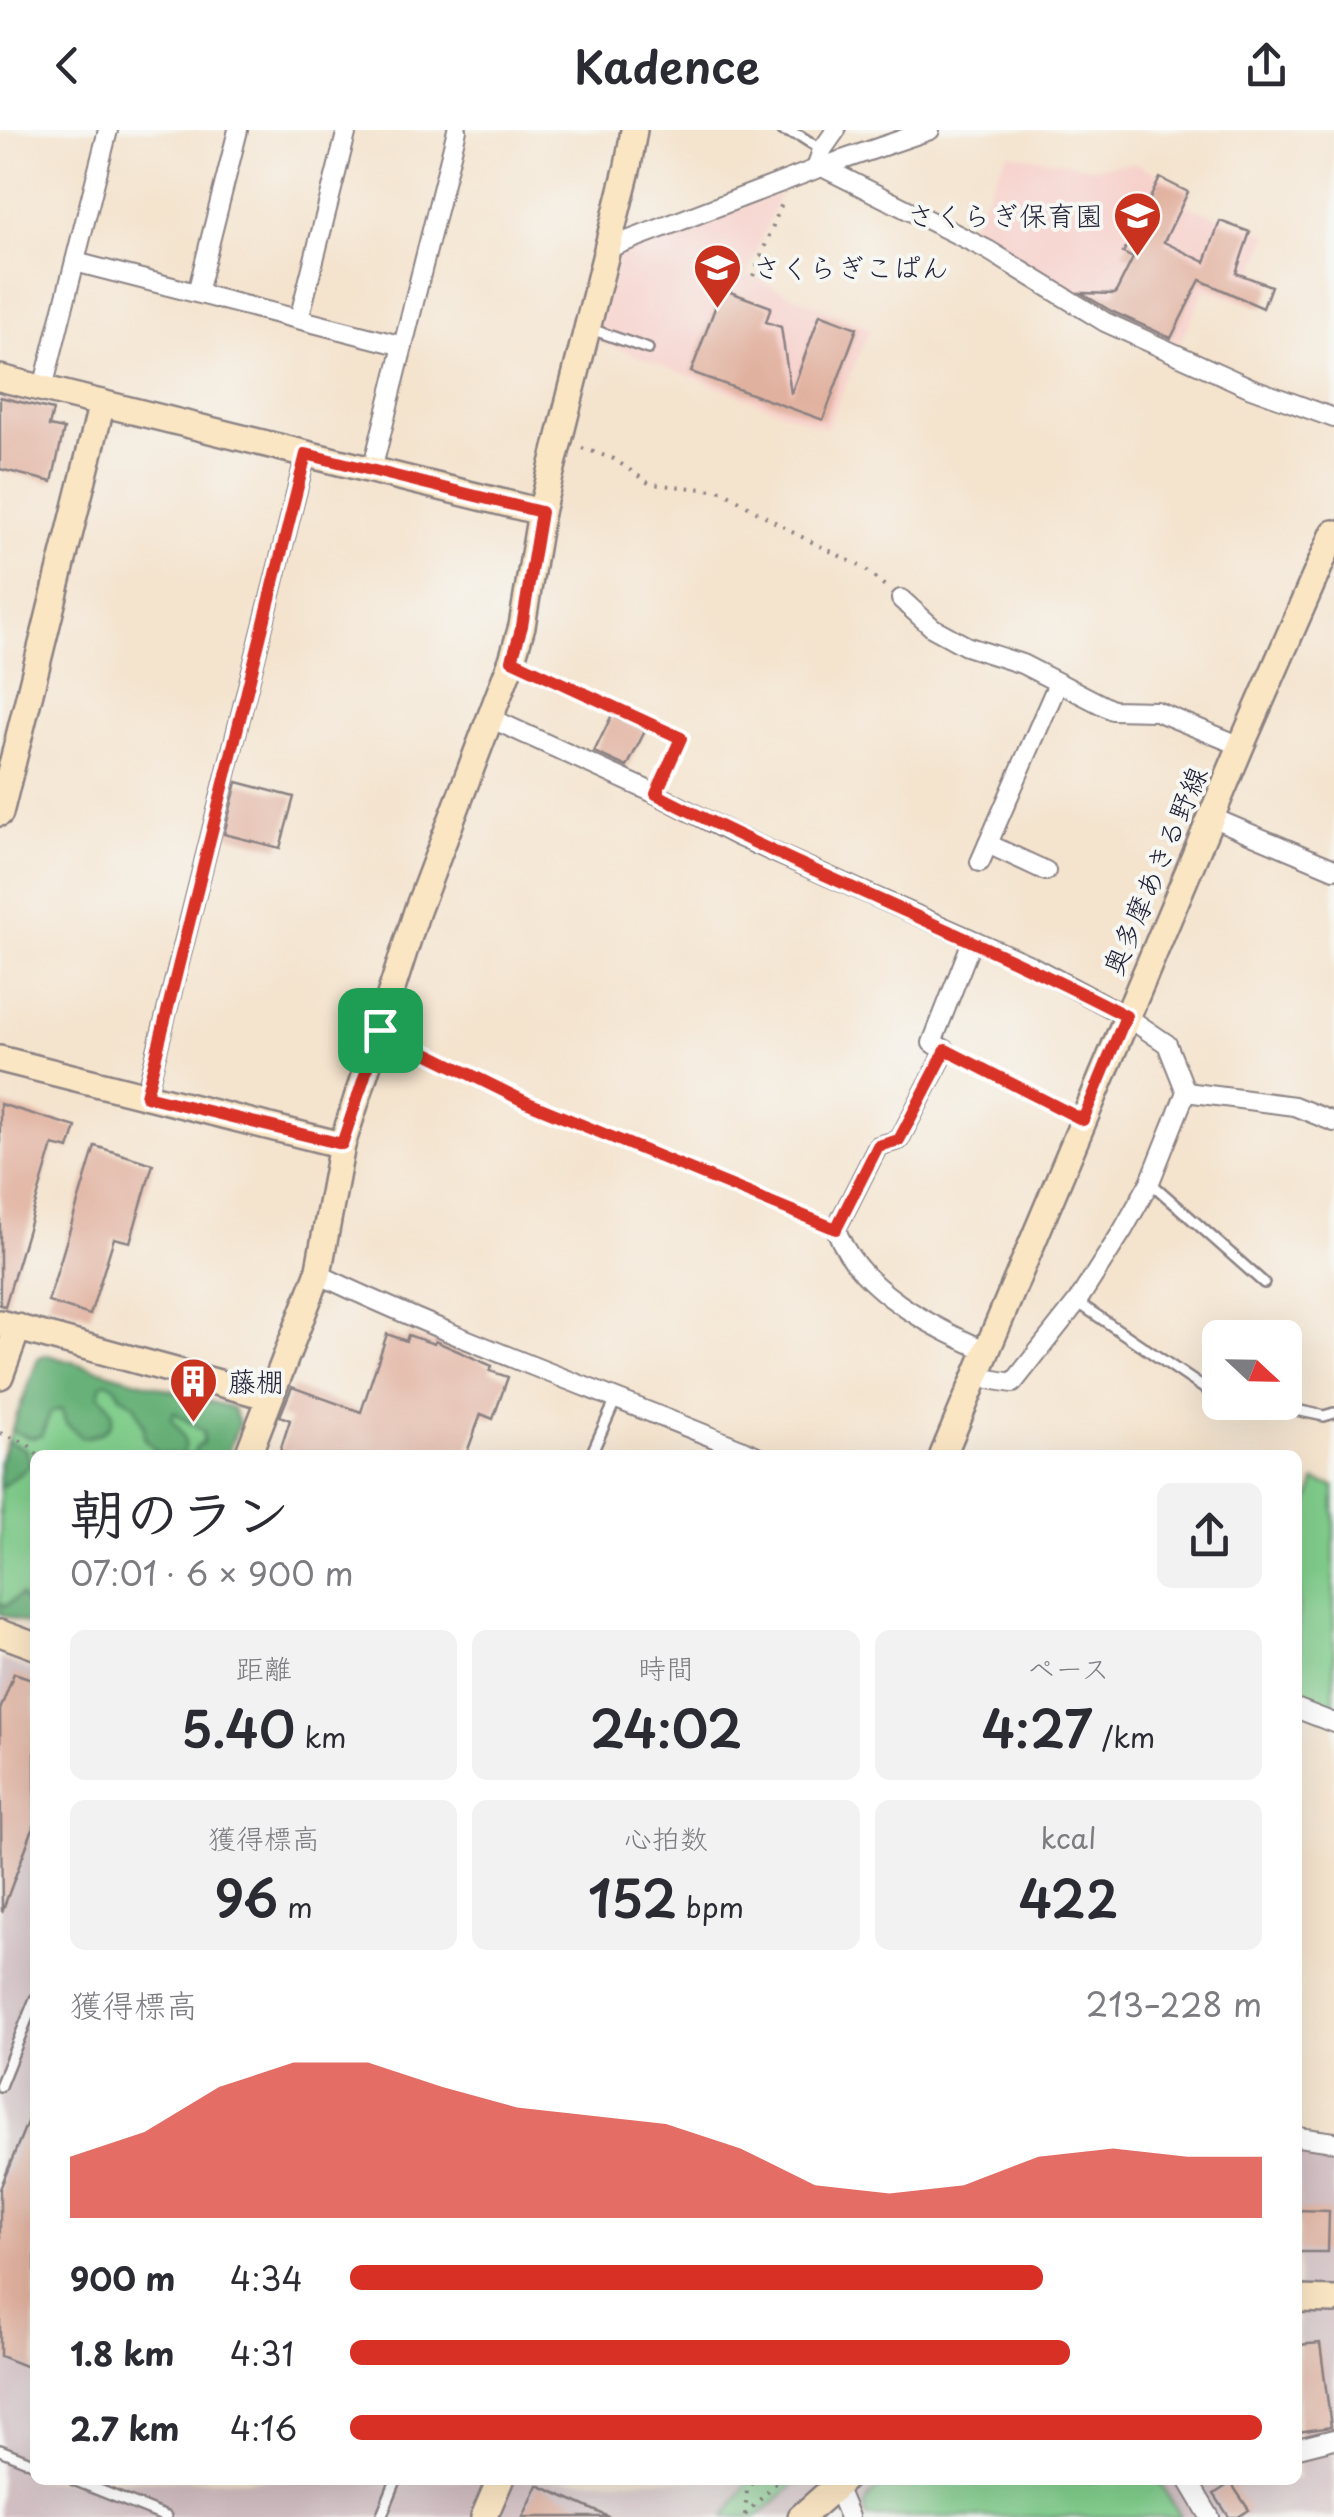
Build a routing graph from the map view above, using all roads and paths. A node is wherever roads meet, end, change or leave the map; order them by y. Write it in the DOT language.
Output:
graph roads {
  1 [pos="108,130"];
  2 [pos="238,130"];
  3 [pos="347,130"];
  4 [pos="458,130"];
  5 [pos="634,130"];
  6 [pos="782,130"];
  7 [pos="836,130"];
  8 [pos="930,130"];
  9 [pos="820,162"];
  10 [pos="790,180"];
  11 [pos="606,249"];
  12 [pos="74,262"];
  13 [pos="753,276"];
  14 [pos="197,293"];
  15 [pos="299,318"];
  16 [pos="586,327"];
  17 [pos="404,346"];
  18 [pos="648,350"];
  19 [pos="0,378"];
  20 [pos="42,388"];
  21 [pos="102,403"];
  22 [pos="1334,418"];
  23 [pos="559,439"];
  24 [pos="306,454"];
  25 [pos="372,470"];
  26 [pos="541,512"];
  27 [pos="1332,541"];
  28 [pos="902,599"];
  29 [pos="512,660"];
  30 [pos="1058,683"];
  31 [pos="490,718"];
  32 [pos="1241,746"];
  33 [pos="656,794"];
  34 [pos="0,814"];
  35 [pos="1212,817"];
  36 [pos="988,844"];
  37 [pos="980,862"];
  38 [pos="1334,869"];
  39 [pos="1046,870"];
  40 [pos="972,942"];
  41 [pos="1126,1016"];
  42 [pos="380,1030"];
  43 [pos="946,1050"];
  44 [pos="0,1059"];
  45 [pos="1186,1092"];
  46 [pos="146,1096"];
  47 [pos="526,1102"];
  48 [pos="1083,1120"];
  49 [pos="1334,1122"];
  50 [pos="342,1144"];
  51 [pos="1150,1182"];
  52 [pos="792,1213"];
  53 [pos="836,1229"];
  54 [pos="318,1274"];
  55 [pos="1264,1283"];
  56 [pos="1077,1302"];
  57 [pos="9,1325"];
  58 [pos="987,1350"];
  59 [pos="0,1376"];
  60 [pos="976,1377"];
  61 [pos="1202,1387"];
  62 [pos="618,1397"];
  63 [pos="270,1398"];
  64 [pos="1302,1411"];
  65 [pos="1334,1413"];
  66 [pos="0,1432"];
  67 [pos="32,1450"];
  68 [pos="250,1450"];
  69 [pos="593,1450"];
  70 [pos="743,1450"];
  71 [pos="945,1450"];
  72 [pos="0,1632"];
  73 [pos="30,1644"];
  74 [pos="1302,1712"];
  75 [pos="1334,1723"];
  76 [pos="30,2011"];
  77 [pos="0,2086"];
  78 [pos="1302,2138"];
  79 [pos="1334,2142"];
  80 [pos="1302,2299"];
  81 [pos="1334,2300"];
  82 [pos="1334,2439"];
  83 [pos="1302,2447"];
  84 [pos="0,2450"];
  85 [pos="30,2462"];
  86 [pos="86,2485"];
  87 [pos="394,2485"];
  88 [pos="498,2485"];
  89 [pos="750,2485"];
  90 [pos="774,2485"];
  91 [pos="837,2485"];
  92 [pos="840,2485"];
  93 [pos="1191,2485"];
  94 [pos="166,2517"];
  95 [pos="382,2517"];
  96 [pos="484,2517"];
  97 [pos="801,2517"];
  98 [pos="849,2517"];
  99 [pos="1210,2517"];
  1 -- 12 [label="street"];
  2 -- 14 [label="street"];
  3 -- 15 [label="street"];
  4 -- 17 [label="street"];
  5 -- 11 [label="street"];
  6 -- 9 [label="lane"];
  7 -- 9 [label="street"];
  8 -- 9 [label="street"];
  9 -- 10 [label="street"];
  9 -- 22 [label="street"];
  10 -- 11 [label="street"];
  10 -- 13 [label="path"];
  11 -- 16 [label="street"];
  12 -- 14 [label="street"];
  12 -- 20 [label="street"];
  14 -- 15 [label="street"];
  15 -- 17 [label="street"];
  16 -- 18 [label="lane"];
  16 -- 23 [label="street"];
  17 -- 25 [label="street"];
  19 -- 20 [label="street"];
  20 -- 21 [label="street"];
  21 -- 24 [label="street"];
  21 -- 34 [label="street"];
  23 -- 26 [label="street"];
  23 -- 28 [label="path"];
  24 -- 25 [label="street"];
  24 -- 46 [label="street"];
  25 -- 26 [label="street"];
  26 -- 29 [label="street"];
  27 -- 32 [label="street, 奥多摩あきる野線"];
  28 -- 30 [label="street"];
  29 -- 31 [label="street"];
  29 -- 33 [label="lane"];
  30 -- 32 [label="street"];
  30 -- 36 [label="street"];
  31 -- 33 [label="street"];
  31 -- 42 [label="street"];
  32 -- 35 [label="street, 奥多摩あきる野線"];
  33 -- 40 [label="street"];
  35 -- 38 [label="street"];
  35 -- 41 [label="street, 奥多摩あきる野線"];
  36 -- 37 [label="street"];
  36 -- 39 [label="street"];
  40 -- 41 [label="street"];
  40 -- 43 [label="street"];
  41 -- 45 [label="street"];
  41 -- 48 [label="street, 奥多摩あきる野線"];
  42 -- 47 [label="lane"];
  42 -- 50 [label="street"];
  43 -- 48 [label="lane"];
  43 -- 53 [label="street"];
  44 -- 46 [label="street"];
  45 -- 49 [label="street"];
  45 -- 51 [label="street"];
  46 -- 50 [label="street"];
  47 -- 52 [label="path"];
  48 -- 58 [label="street, 奥多摩あきる野線"];
  50 -- 54 [label="street"];
  51 -- 55 [label="lane"];
  51 -- 56 [label="street"];
  52 -- 53 [label="lane"];
  53 -- 58 [label="street"];
  54 -- 62 [label="street"];
  54 -- 63 [label="street"];
  56 -- 60 [label="street"];
  56 -- 61 [label="lane"];
  57 -- 59 [label="street"];
  57 -- 63 [label="street"];
  58 -- 60 [label="street, 奥多摩あきる野線"];
  60 -- 71 [label="street, 奥多摩あきる野線"];
  62 -- 69 [label="lane"];
  62 -- 70 [label="street"];
  63 -- 68 [label="street"];
  64 -- 65 [label="lane"];
  66 -- 67 [label="path"];
  72 -- 73 [label="street"];
  74 -- 75 [label="street"];
  76 -- 77 [label="lane"];
  78 -- 79 [label="street"];
  80 -- 81 [label="street"];
  82 -- 83 [label="street"];
  84 -- 85 [label="lane"];
  86 -- 94 [label="lane"];
  87 -- 95 [label="lane"];
  88 -- 96 [label="street"];
  89 -- 90 [label="path"];
  91 -- 97 [label="street"];
  92 -- 98 [label="street"];
  93 -- 99 [label="street"];
}
